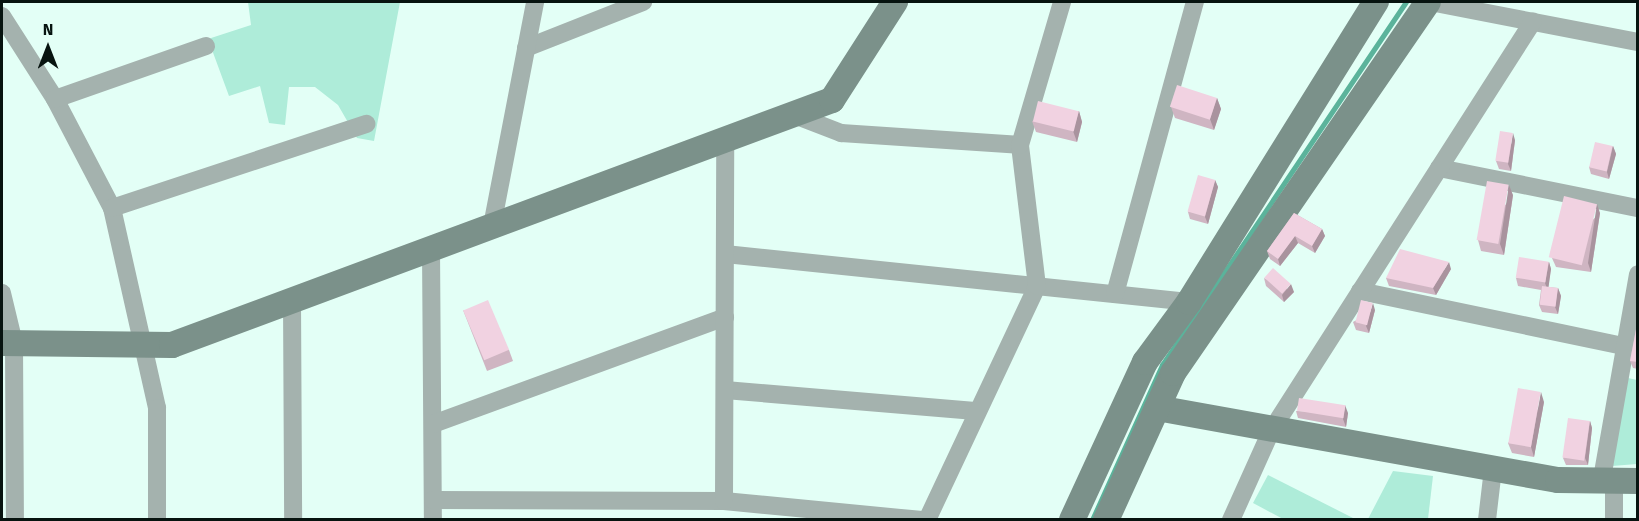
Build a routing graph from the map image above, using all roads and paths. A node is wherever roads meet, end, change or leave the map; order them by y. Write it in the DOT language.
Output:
graph roads {
  1 [pos="536,2"];
  2 [pos="643,2"];
  3 [pos="895,2"];
  4 [pos="1062,2"];
  5 [pos="1196,2"];
  6 [pos="1376,2"];
  7 [pos="1429,2"];
  8 [pos="2,16"];
  9 [pos="1533,21"];
  10 [pos="1638,42"];
  11 [pos="206,46"];
  12 [pos="526,48"];
  13 [pos="55,99"];
  14 [pos="792,114"];
  15 [pos="366,124"];
  16 [pos="725,140"];
  17 [pos="1020,146"];
  18 [pos="1439,168"];
  19 [pos="112,208"];
  20 [pos="1638,208"];
  21 [pos="492,226"];
  22 [pos="430,249"];
  23 [pos="725,254"];
  24 [pos="1638,274"];
  25 [pos="1037,286"];
  26 [pos="1360,291"];
  27 [pos="2,293"];
  28 [pos="1115,294"];
  29 [pos="292,300"];
  30 [pos="1190,302"];
  31 [pos="725,316"];
  32 [pos="8,343"];
  33 [pos="146,343"];
  34 [pos="1624,346"];
  35 [pos="725,390"];
  36 [pos="1157,408"];
  37 [pos="975,411"];
  38 [pos="433,424"];
  39 [pos="1271,430"];
  40 [pos="1493,469"];
  41 [pos="1617,483"];
  42 [pos="433,500"];
  43 [pos="724,501"];
  44 [pos="15,519"];
  45 [pos="157,519"];
  46 [pos="293,519"];
  47 [pos="434,519"];
  48 [pos="922,519"];
  49 [pos="927,519"];
  50 [pos="1072,519"];
  51 [pos="1106,519"];
  52 [pos="1231,519"];
  53 [pos="1487,519"];
  54 [pos="1614,519"];
  1 -- 12 [label="street"];
  2 -- 12 [label="street"];
  3 -- 14 [label="street"];
  4 -- 17 [label="street"];
  5 -- 28 [label="street"];
  6 -- 30 [label="street"];
  7 -- 9 [label="street"];
  7 -- 36 [label="street"];
  8 -- 13 [label="street"];
  9 -- 10 [label="street"];
  9 -- 18 [label="street"];
  11 -- 13 [label="street"];
  12 -- 21 [label="street"];
  13 -- 19 [label="street"];
  14 -- 16 [label="street"];
  14 -- 17 [label="street"];
  15 -- 19 [label="street"];
  16 -- 21 [label="street"];
  16 -- 23 [label="street"];
  17 -- 25 [label="street"];
  18 -- 20 [label="street"];
  18 -- 26 [label="street"];
  19 -- 33 [label="street"];
  21 -- 22 [label="street"];
  22 -- 29 [label="street"];
  22 -- 38 [label="street"];
  23 -- 25 [label="street"];
  23 -- 31 [label="street"];
  24 -- 34 [label="street"];
  25 -- 28 [label="street"];
  25 -- 37 [label="street"];
  26 -- 34 [label="street"];
  26 -- 39 [label="street"];
  27 -- 32 [label="street"];
  28 -- 30 [label="street"];
  29 -- 33 [label="street"];
  29 -- 46 [label="street"];
  30 -- 50 [label="street"];
  31 -- 35 [label="street"];
  31 -- 38 [label="street"];
  32 -- 33 [label="street"];
  32 -- 44 [label="street"];
  33 -- 45 [label="street"];
  34 -- 41 [label="street"];
  35 -- 37 [label="street"];
  35 -- 43 [label="street"];
  36 -- 39 [label="street"];
  36 -- 51 [label="street"];
  37 -- 49 [label="street"];
  38 -- 42 [label="street"];
  39 -- 40 [label="street"];
  39 -- 52 [label="street"];
  40 -- 41 [label="street"];
  40 -- 53 [label="street"];
  41 -- 54 [label="street"];
  42 -- 43 [label="street"];
  42 -- 47 [label="street"];
  43 -- 48 [label="street"];
}
